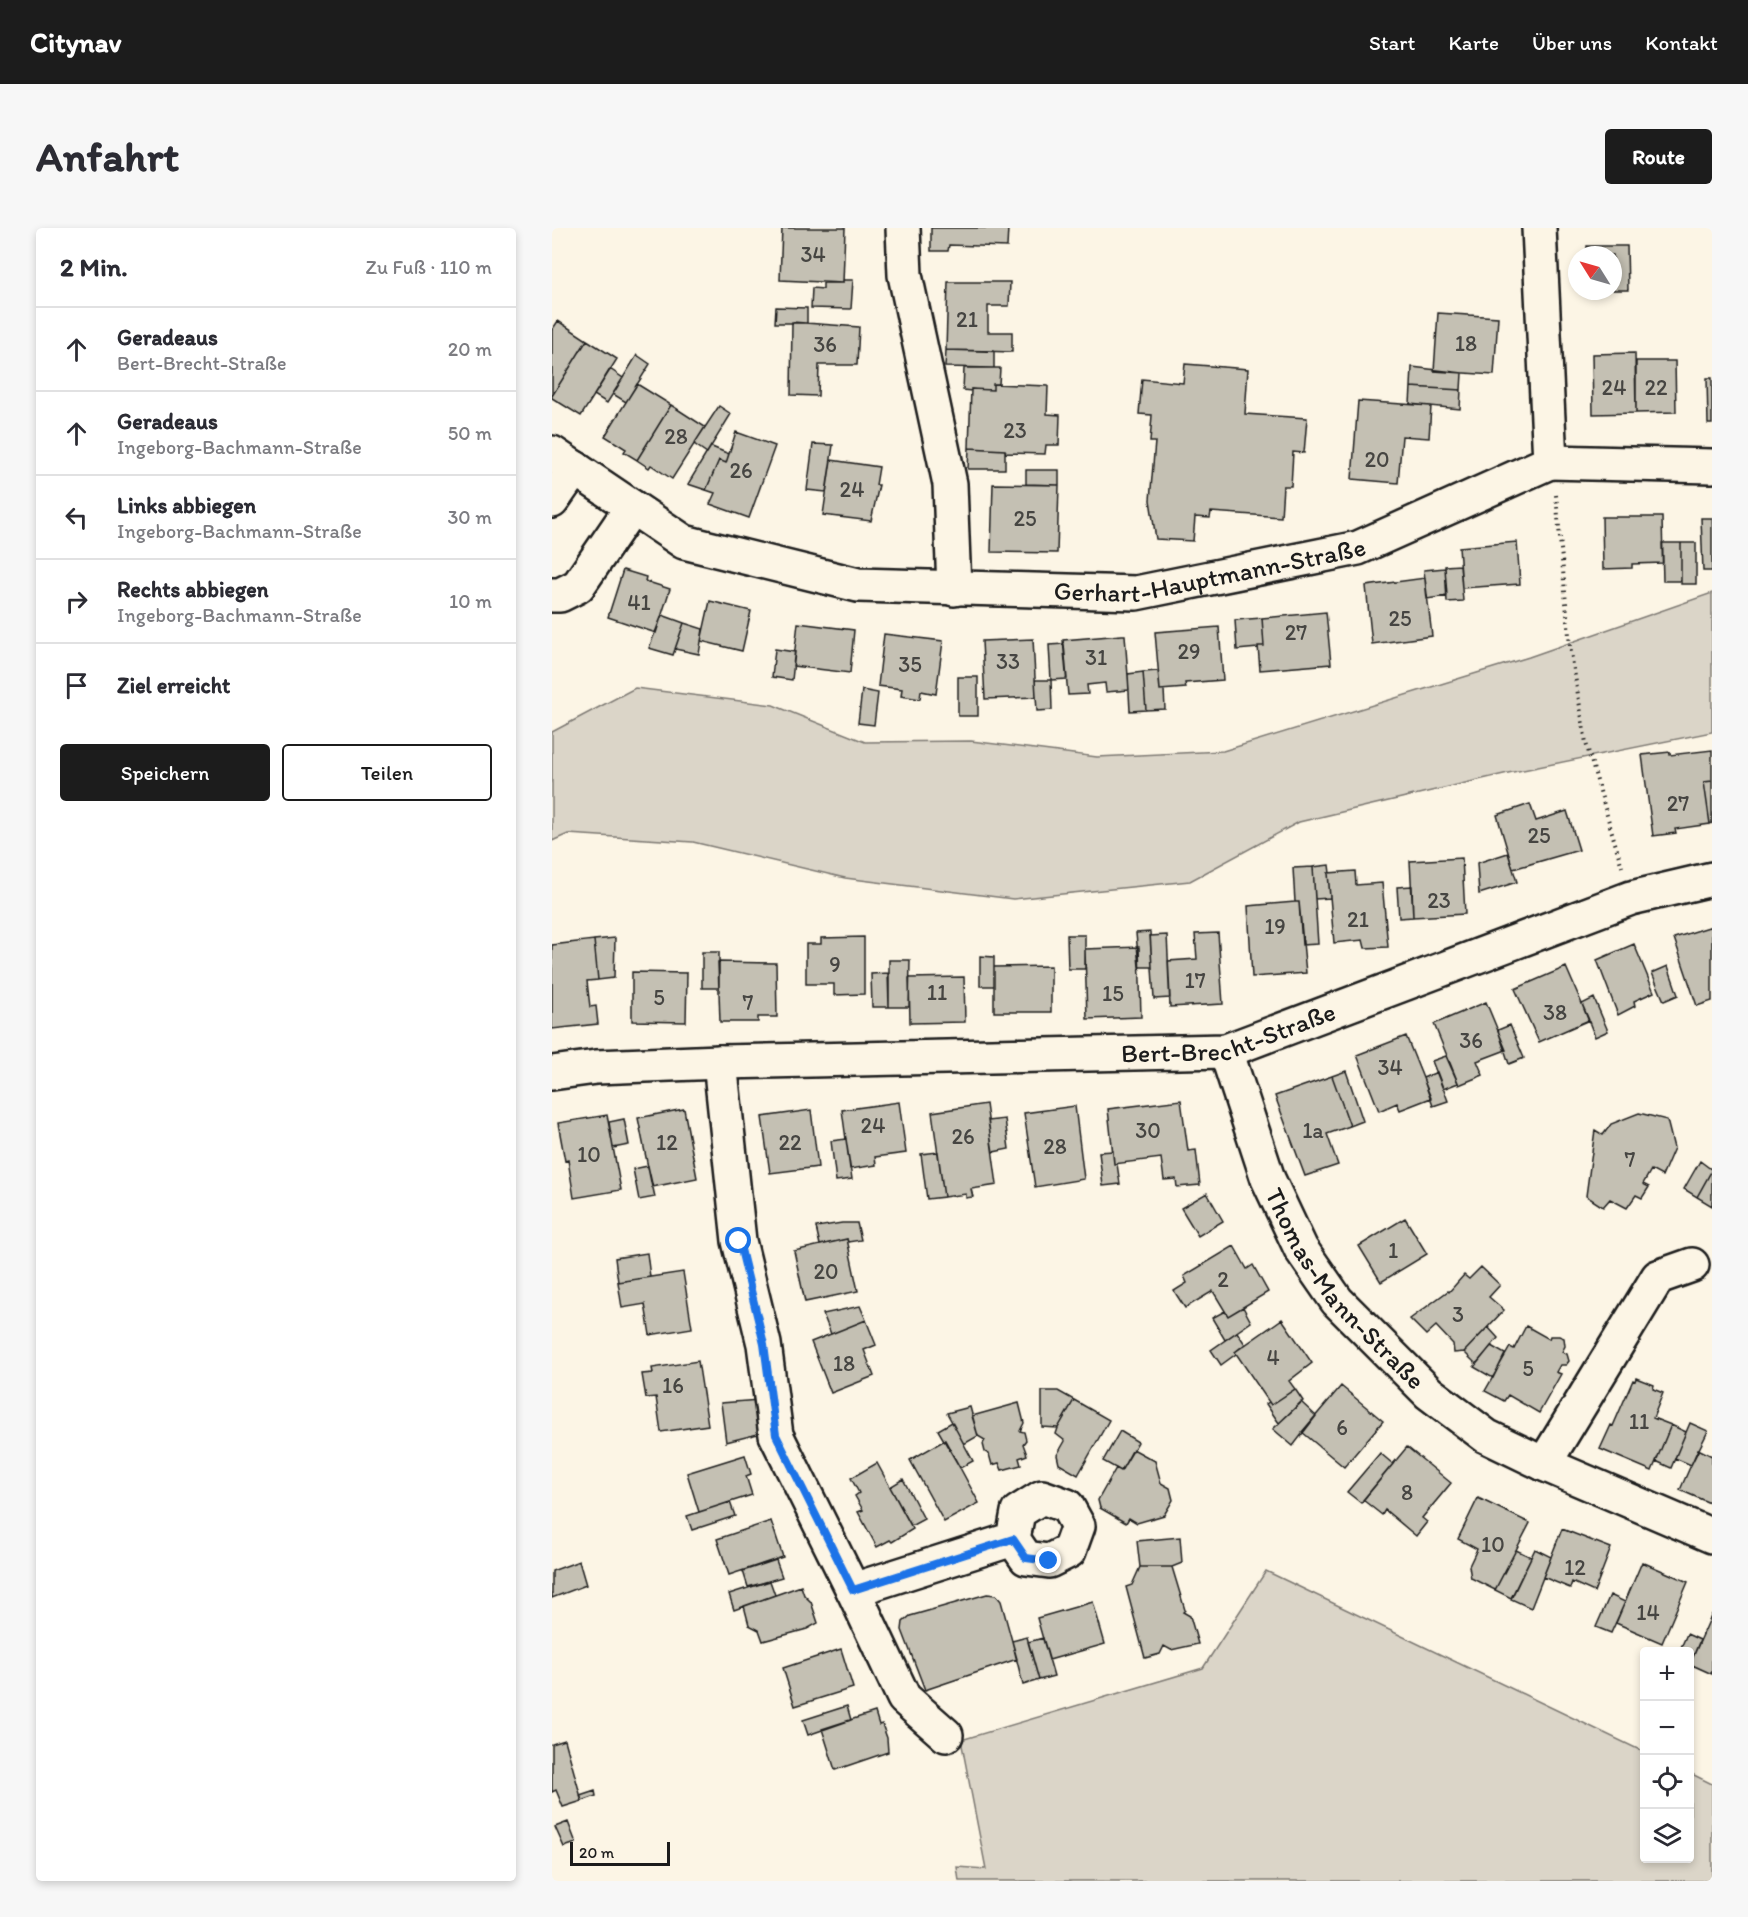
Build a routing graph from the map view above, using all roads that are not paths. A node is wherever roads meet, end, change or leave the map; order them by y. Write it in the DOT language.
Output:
graph roads {
  1 [pos="903,228"];
  2 [pos="1539,228"];
  3 [pos="563,460"];
  4 [pos="1550,462"];
  5 [pos="1712,466"];
  6 [pos="552,501"];
  7 [pos="632,507"];
  8 [pos="954,589"];
  9 [pos="552,595"];
  10 [pos="1712,879"];
  11 [pos="1226,1051"];
  12 [pos="720,1062"];
  13 [pos="552,1073"];
  14 [pos="1692,1265"];
  15 [pos="1544,1464"];
  16 [pos="1712,1536"];
  17 [pos="1013,1539"];
  18 [pos="853,1590"];
  19 [pos="946,1735"];
  1 -- 8 [label="street"];
  2 -- 4 [label="street"];
  3 -- 6 [label="street, Gerhart-Hauptmann-Straße"];
  3 -- 7 [label="street, Gerhart-Hauptmann-Straße"];
  4 -- 5 [label="street"];
  4 -- 8 [label="street, Gerhart-Hauptmann-Straße"];
  7 -- 8 [label="street, Gerhart-Hauptmann-Straße"];
  7 -- 9 [label="street"];
  10 -- 11 [label="street, Bert-Brecht-Straße"];
  11 -- 12 [label="street, Bert-Brecht-Straße"];
  11 -- 15 [label="street, Thomas-Mann-Straße"];
  12 -- 13 [label="street, Bert-Brecht-Straße"];
  12 -- 18 [label="street"];
  14 -- 15 [label="street"];
  15 -- 16 [label="street, Thomas-Mann-Straße"];
  17 -- 18 [label="street"];
  18 -- 19 [label="street"];
}
